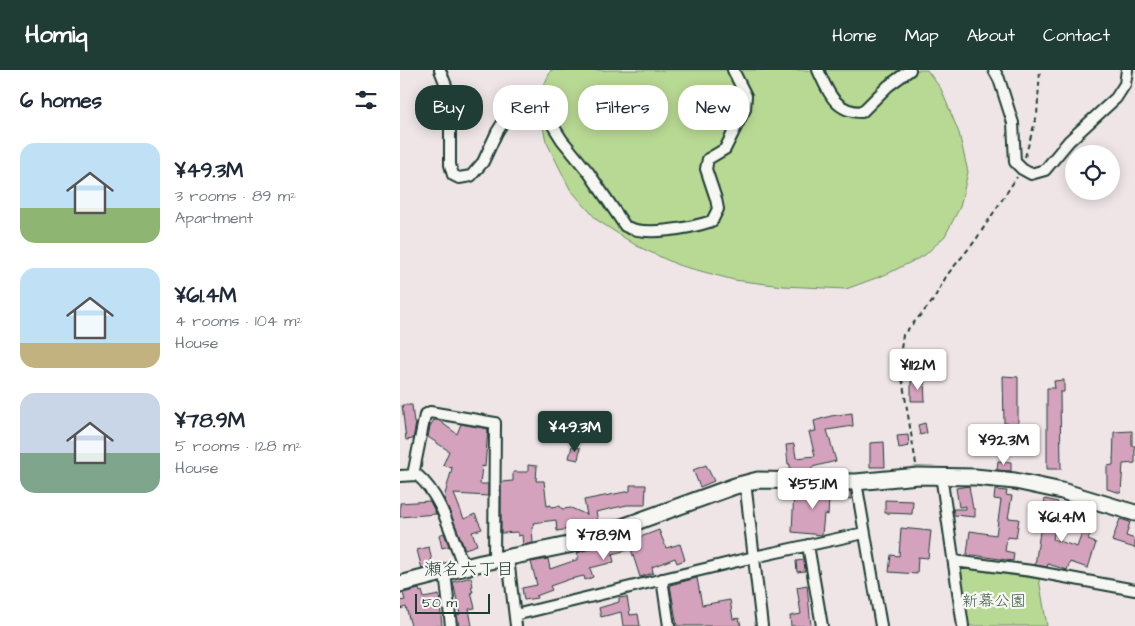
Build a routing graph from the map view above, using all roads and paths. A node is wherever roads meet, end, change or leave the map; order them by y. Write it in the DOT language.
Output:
graph roads {
  1 [pos="440,70"];
  2 [pos="733,70"];
  3 [pos="818,70"];
  4 [pos="910,70"];
  5 [pos="994,70"];
  6 [pos="1040,70"];
  7 [pos="1127,70"];
  8 [pos="1022,169"];
  9 [pos="413,475"];
  10 [pos="942,475"];
  11 [pos="400,476"];
  12 [pos="918,476"];
  13 [pos="745,482"];
  14 [pos="856,482"];
  15 [pos="1135,513"];
  16 [pos="864,534"];
  17 [pos="808,545"];
  18 [pos="754,557"];
  19 [pos="501,559"];
  20 [pos="954,561"];
  21 [pos="464,567"];
  22 [pos="445,572"];
  23 [pos="662,579"];
  24 [pos="400,584"];
  25 [pos="1135,590"];
  26 [pos="516,621"];
  27 [pos="451,626"];
  28 [pos="670,626"];
  29 [pos="762,626"];
  30 [pos="822,626"];
  31 [pos="881,626"];
  32 [pos="963,626"];
  1 -- 2 [label="street"];
  3 -- 4 [label="street"];
  5 -- 8 [label="street"];
  6 -- 8 [label="path"];
  7 -- 8 [label="street"];
  8 -- 12 [label="path"];
  9 -- 11 [label="street"];
  9 -- 19 [label="street"];
  9 -- 21 [label="street"];
  10 -- 12 [label="street"];
  10 -- 15 [label="street"];
  10 -- 20 [label="street"];
  12 -- 14 [label="street"];
  13 -- 14 [label="street"];
  13 -- 18 [label="street"];
  13 -- 19 [label="street"];
  14 -- 16 [label="street"];
  16 -- 17 [label="street"];
  16 -- 31 [label="street"];
  17 -- 18 [label="street"];
  17 -- 30 [label="street"];
  18 -- 23 [label="street"];
  18 -- 29 [label="street"];
  19 -- 21 [label="street"];
  19 -- 26 [label="street"];
  20 -- 25 [label="street"];
  20 -- 32 [label="street"];
  21 -- 22 [label="street"];
  22 -- 24 [label="street"];
  22 -- 27 [label="street"];
  23 -- 26 [label="street"];
  23 -- 28 [label="street"];
}
